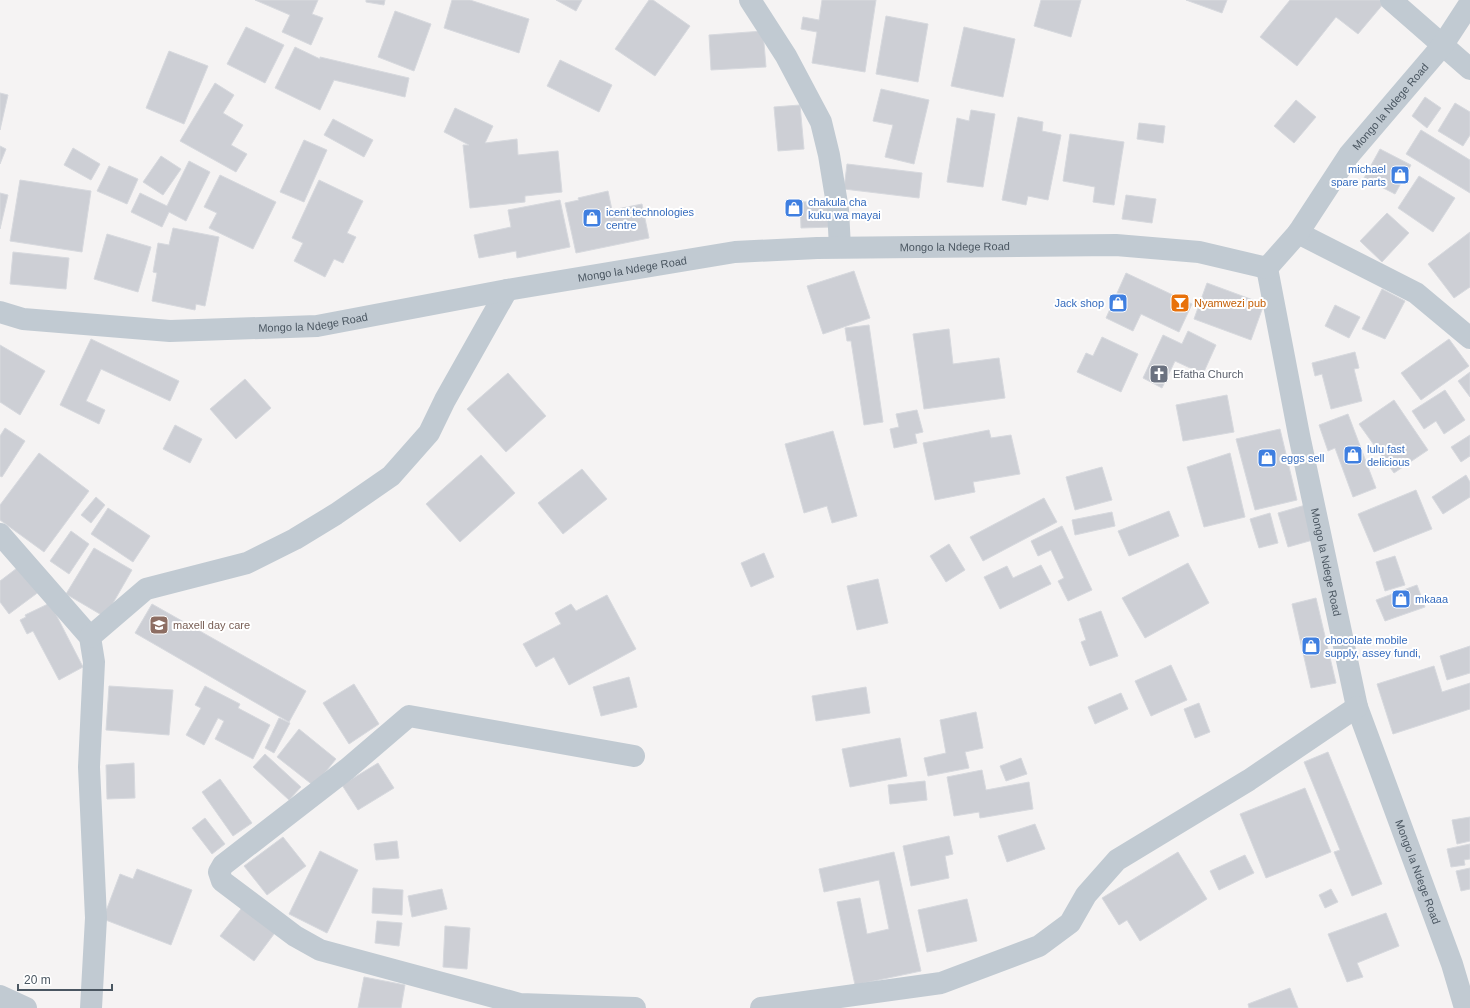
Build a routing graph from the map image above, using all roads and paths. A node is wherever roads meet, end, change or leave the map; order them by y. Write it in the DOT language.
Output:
graph roads {
  1 [pos="750,0"];
  2 [pos="1391,0"];
  3 [pos="1470,3"];
  4 [pos="1442,46"];
  5 [pos="1470,69"];
  6 [pos="1298,233"];
  7 [pos="840,247"];
  8 [pos="1267,268"];
  9 [pos="507,290"];
  10 [pos="0,312"];
  11 [pos="1470,338"];
  12 [pos="0,534"];
  13 [pos="90,637"];
  14 [pos="1357,707"];
  15 [pos="634,756"];
  16 [pos="0,996"];
  17 [pos="26,1008"];
  18 [pos="91,1008"];
  19 [pos="635,1008"];
  20 [pos="760,1008"];
  21 [pos="1465,1008"];
  1 -- 7 [label="street"];
  2 -- 4 [label="street"];
  3 -- 4 [label="street, Mongo la Ndege Road"];
  4 -- 5 [label="street"];
  4 -- 6 [label="street, Mongo la Ndege Road"];
  6 -- 8 [label="street, Mongo la Ndege Road"];
  6 -- 11 [label="street"];
  7 -- 8 [label="street, Mongo la Ndege Road"];
  7 -- 9 [label="street, Mongo la Ndege Road"];
  8 -- 14 [label="street, Mongo la Ndege Road"];
  9 -- 10 [label="street, Mongo la Ndege Road"];
  9 -- 13 [label="street"];
  12 -- 13 [label="street"];
  13 -- 18 [label="street"];
  14 -- 20 [label="street"];
  14 -- 21 [label="street, Mongo la Ndege Road"];
  15 -- 19 [label="street"];
  16 -- 17 [label="street"];
}
